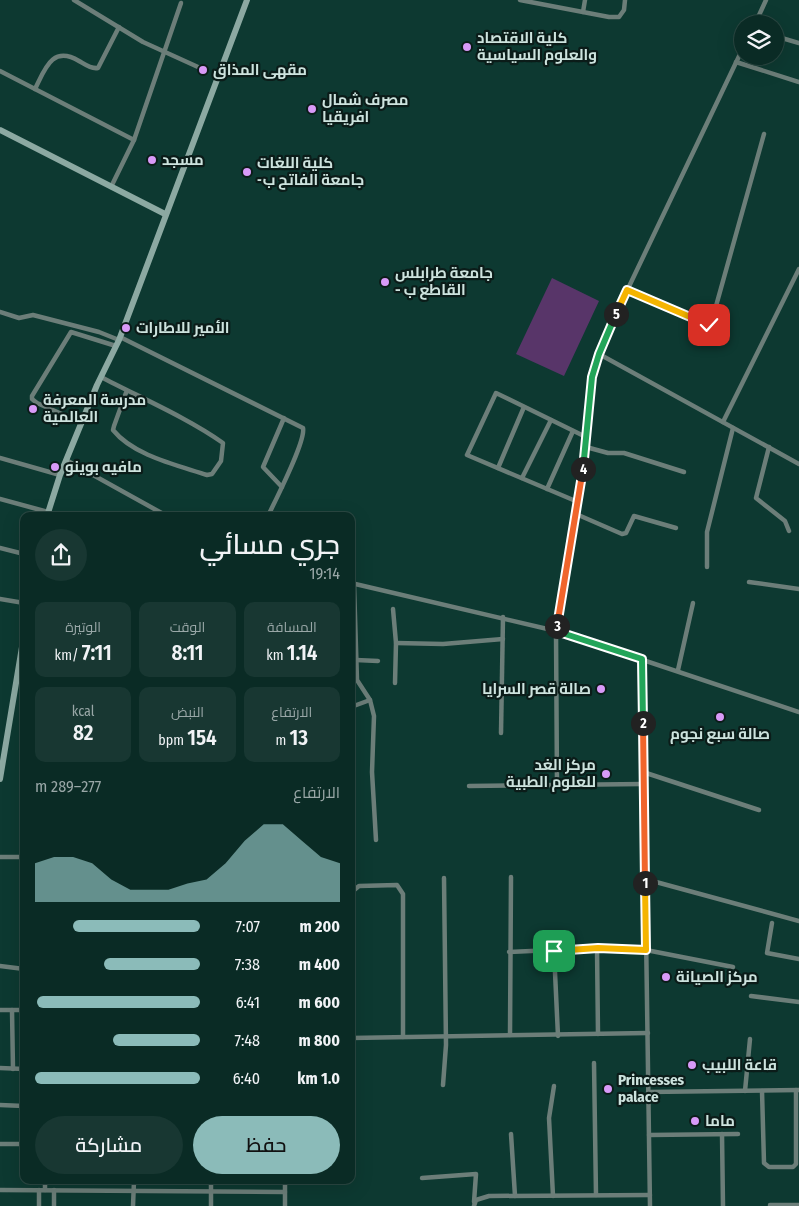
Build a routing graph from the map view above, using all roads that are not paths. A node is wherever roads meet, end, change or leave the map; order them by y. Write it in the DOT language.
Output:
graph roads {
  1 [pos="74,0"];
  2 [pos="247,0"];
  3 [pos="520,0"];
  4 [pos="585,0"];
  5 [pos="624,0"];
  6 [pos="766,0"];
  7 [pos="181,3"];
  8 [pos="583,12"];
  9 [pos="759,15"];
  10 [pos="120,27"];
  11 [pos="784,39"];
  12 [pos="799,43"];
  13 [pos="164,52"];
  14 [pos="735,65"];
  15 [pos="745,65"];
  16 [pos="198,67"];
  17 [pos="0,71"];
  18 [pos="799,82"];
  19 [pos="35,90"];
  20 [pos="0,130"];
  21 [pos="764,134"];
  22 [pos="134,140"];
  23 [pos="111,187"];
  24 [pos="165,214"];
  25 [pos="799,269"];
  26 [pos="627,290"];
  27 [pos="0,312"];
  28 [pos="119,341"];
  29 [pos="599,354"];
  30 [pos="101,377"];
  31 [pos="127,390"];
  32 [pos="524,407"];
  33 [pos="284,418"];
  34 [pos="552,420"];
  35 [pos="723,422"];
  36 [pos="82,423"];
  37 [pos="733,428"];
  38 [pos="573,431"];
  39 [pos="586,437"];
  40 [pos="586,447"];
  41 [pos="769,447"];
  42 [pos="0,458"];
  43 [pos="66,460"];
  44 [pos="799,464"];
  45 [pos="498,468"];
  46 [pos="684,472"];
  47 [pos="60,474"];
  48 [pos="522,478"];
  49 [pos="282,487"];
  50 [pos="547,489"];
  51 [pos="0,499"];
  52 [pos="578,502"];
  53 [pos="41,512"];
  54 [pos="48,512"];
  55 [pos="160,512"];
  56 [pos="270,512"];
  57 [pos="576,514"];
  58 [pos="676,528"];
  59 [pos="789,531"];
  60 [pos="0,548"];
  61 [pos="20,553"];
  62 [pos="707,567"];
  63 [pos="749,582"];
  64 [pos="355,585"];
  65 [pos="799,590"];
  66 [pos="0,600"];
  67 [pos="20,602"];
  68 [pos="693,603"];
  69 [pos="393,609"];
  70 [pos="503,618"];
  71 [pos="556,631"];
  72 [pos="503,639"];
  73 [pos="396,643"];
  74 [pos="20,657"];
  75 [pos="642,659"];
  76 [pos="356,660"];
  77 [pos="378,661"];
  78 [pos="678,670"];
  79 [pos="395,683"];
  80 [pos="370,700"];
  81 [pos="355,706"];
  82 [pos="799,712"];
  83 [pos="501,733"];
  84 [pos="2,749"];
  85 [pos="644,772"];
  86 [pos="0,779"];
  87 [pos="644,784"];
  88 [pos="557,785"];
  89 [pos="469,786"];
  90 [pos="760,810"];
  91 [pos="376,840"];
  92 [pos="0,857"];
  93 [pos="20,857"];
  94 [pos="511,877"];
  95 [pos="444,878"];
  96 [pos="645,879"];
  97 [pos="355,889"];
  98 [pos="799,921"];
  99 [pos="772,923"];
  100 [pos="598,948"];
  101 [pos="646,950"];
  102 [pos="554,951"];
  103 [pos="509,952"];
  104 [pos="799,958"];
  105 [pos="0,966"];
  106 [pos="733,966"];
  107 [pos="20,968"];
  108 [pos="751,996"];
  109 [pos="799,1002"];
  110 [pos="0,1010"];
  111 [pos="12,1010"];
  112 [pos="20,1010"];
  113 [pos="648,1033"];
  114 [pos="598,1034"];
  115 [pos="510,1035"];
  116 [pos="558,1036"];
  117 [pos="403,1037"];
  118 [pos="446,1037"];
  119 [pos="355,1038"];
  120 [pos="750,1038"];
  121 [pos="594,1063"];
  122 [pos="0,1068"];
  123 [pos="12,1069"];
  124 [pos="20,1069"];
  125 [pos="443,1085"];
  126 [pos="554,1086"];
  127 [pos="762,1090"];
  128 [pos="797,1090"];
  129 [pos="746,1091"];
  130 [pos="648,1092"];
  131 [pos="0,1106"];
  132 [pos="20,1106"];
  133 [pos="511,1134"];
  134 [pos="722,1134"];
  135 [pos="738,1134"];
  136 [pos="649,1135"];
  137 [pos="0,1144"];
  138 [pos="20,1144"];
  139 [pos="422,1178"];
  140 [pos="45,1184"];
  141 [pos="134,1184"];
  142 [pos="211,1184"];
  143 [pos="285,1184"];
  144 [pos="0,1190"];
  145 [pos="39,1190"];
  146 [pos="45,1190"];
  147 [pos="54,1190"];
  148 [pos="134,1191"];
  149 [pos="211,1191"];
  150 [pos="285,1192"];
  151 [pos="596,1195"];
  152 [pos="650,1195"];
  153 [pos="515,1196"];
  154 [pos="553,1196"];
  155 [pos="474,1204"];
  156 [pos="770,1205"];
  157 [pos="799,1205"];
  158 [pos="39,1206"];
  159 [pos="54,1206"];
  160 [pos="134,1206"];
  161 [pos="210,1206"];
  162 [pos="285,1206"];
  163 [pos="650,1206"];
  164 [pos="723,1206"];
  1 -- 10 [label="street"];
  2 -- 24 [label="street"];
  3 -- 8 [label="street"];
  4 -- 8 [label="street"];
  5 -- 8 [label="street"];
  6 -- 9 [label="street"];
  7 -- 13 [label="street"];
  10 -- 13 [label="street"];
  10 -- 19 [label="street"];
  11 -- 12 [label="street"];
  13 -- 16 [label="street"];
  13 -- 22 [label="street"];
  14 -- 26 [label="street"];
  15 -- 18 [label="street"];
  17 -- 19 [label="street"];
  19 -- 22 [label="street"];
  20 -- 23 [label="street"];
  21 -- 26 [label="street"];
  22 -- 23 [label="street"];
  23 -- 24 [label="street"];
  24 -- 28 [label="street"];
  25 -- 35 [label="street"];
  26 -- 29 [label="street"];
  27 -- 28 [label="street"];
  28 -- 30 [label="street"];
  28 -- 33 [label="street"];
  28 -- 36 [label="street"];
  29 -- 35 [label="street"];
  29 -- 39 [label="street"];
  30 -- 31 [label="street"];
  30 -- 36 [label="street"];
  31 -- 31 [label="street"];
  32 -- 34 [label="street"];
  32 -- 45 [label="street"];
  32 -- 45 [label="street"];
  33 -- 49 [label="street"];
  33 -- 49 [label="street"];
  34 -- 38 [label="street"];
  34 -- 48 [label="street"];
  35 -- 37 [label="street"];
  36 -- 43 [label="street"];
  37 -- 41 [label="street"];
  37 -- 62 [label="street"];
  38 -- 39 [label="street"];
  38 -- 50 [label="street"];
  39 -- 40 [label="street"];
  40 -- 46 [label="street"];
  40 -- 52 [label="street"];
  41 -- 44 [label="street"];
  41 -- 59 [label="street"];
  42 -- 47 [label="street"];
  43 -- 47 [label="street"];
  43 -- 55 [label="street"];
  45 -- 48 [label="street"];
  47 -- 54 [label="street"];
  48 -- 50 [label="street"];
  49 -- 56 [label="street"];
  50 -- 52 [label="street"];
  51 -- 53 [label="street"];
  52 -- 57 [label="street"];
  57 -- 58 [label="street"];
  57 -- 71 [label="street"];
  60 -- 61 [label="street"];
  63 -- 65 [label="street"];
  64 -- 70 [label="street"];
  66 -- 67 [label="street"];
  68 -- 78 [label="street"];
  69 -- 73 [label="street"];
  70 -- 71 [label="street"];
  70 -- 72 [label="street"];
  71 -- 75 [label="street"];
  71 -- 88 [label="street"];
  72 -- 73 [label="street"];
  72 -- 83 [label="street"];
  73 -- 79 [label="street"];
  74 -- 84 [label="street"];
  75 -- 78 [label="street"];
  75 -- 85 [label="street"];
  76 -- 77 [label="street"];
  76 -- 80 [label="street"];
  78 -- 82 [label="street"];
  80 -- 81 [label="street"];
  80 -- 91 [label="street"];
  84 -- 86 [label="street"];
  85 -- 87 [label="street"];
  85 -- 90 [label="street"];
  87 -- 88 [label="street"];
  87 -- 96 [label="street"];
  88 -- 89 [label="street"];
  92 -- 93 [label="street"];
  94 -- 103 [label="street"];
  95 -- 118 [label="street"];
  96 -- 98 [label="street"];
  96 -- 101 [label="street"];
  97 -- 117 [label="street"];
  99 -- 104 [label="street"];
  100 -- 101 [label="street"];
  100 -- 102 [label="street"];
  100 -- 114 [label="street"];
  101 -- 106 [label="street"];
  101 -- 113 [label="street"];
  102 -- 103 [label="street"];
  102 -- 116 [label="street"];
  103 -- 115 [label="street"];
  105 -- 107 [label="street"];
  108 -- 109 [label="street"];
  110 -- 111 [label="street"];
  111 -- 112 [label="street"];
  111 -- 123 [label="street"];
  113 -- 114 [label="street"];
  113 -- 130 [label="street"];
  114 -- 116 [label="street"];
  115 -- 116 [label="street"];
  115 -- 118 [label="street"];
  117 -- 118 [label="street"];
  117 -- 119 [label="street"];
  118 -- 125 [label="street"];
  120 -- 129 [label="street"];
  121 -- 151 [label="street"];
  122 -- 123 [label="street"];
  123 -- 124 [label="street"];
  126 -- 154 [label="street"];
  127 -- 128 [label="street"];
  127 -- 128 [label="street"];
  127 -- 129 [label="street"];
  129 -- 130 [label="street"];
  130 -- 136 [label="street"];
  131 -- 132 [label="street"];
  133 -- 153 [label="street"];
  134 -- 135 [label="street"];
  134 -- 136 [label="street"];
  134 -- 164 [label="street"];
  136 -- 152 [label="street"];
  137 -- 138 [label="street"];
  139 -- 155 [label="street"];
  140 -- 146 [label="street"];
  141 -- 148 [label="street"];
  142 -- 149 [label="street"];
  143 -- 150 [label="street"];
  144 -- 145 [label="street"];
  145 -- 146 [label="street"];
  145 -- 158 [label="street"];
  146 -- 147 [label="street"];
  147 -- 148 [label="street"];
  147 -- 159 [label="street"];
  148 -- 149 [label="street"];
  148 -- 160 [label="street"];
  149 -- 150 [label="street"];
  149 -- 161 [label="street"];
  150 -- 162 [label="street"];
  151 -- 152 [label="street"];
  151 -- 154 [label="street"];
  152 -- 163 [label="street"];
  153 -- 154 [label="street"];
  153 -- 155 [label="street"];
  156 -- 157 [label="street"];
}
